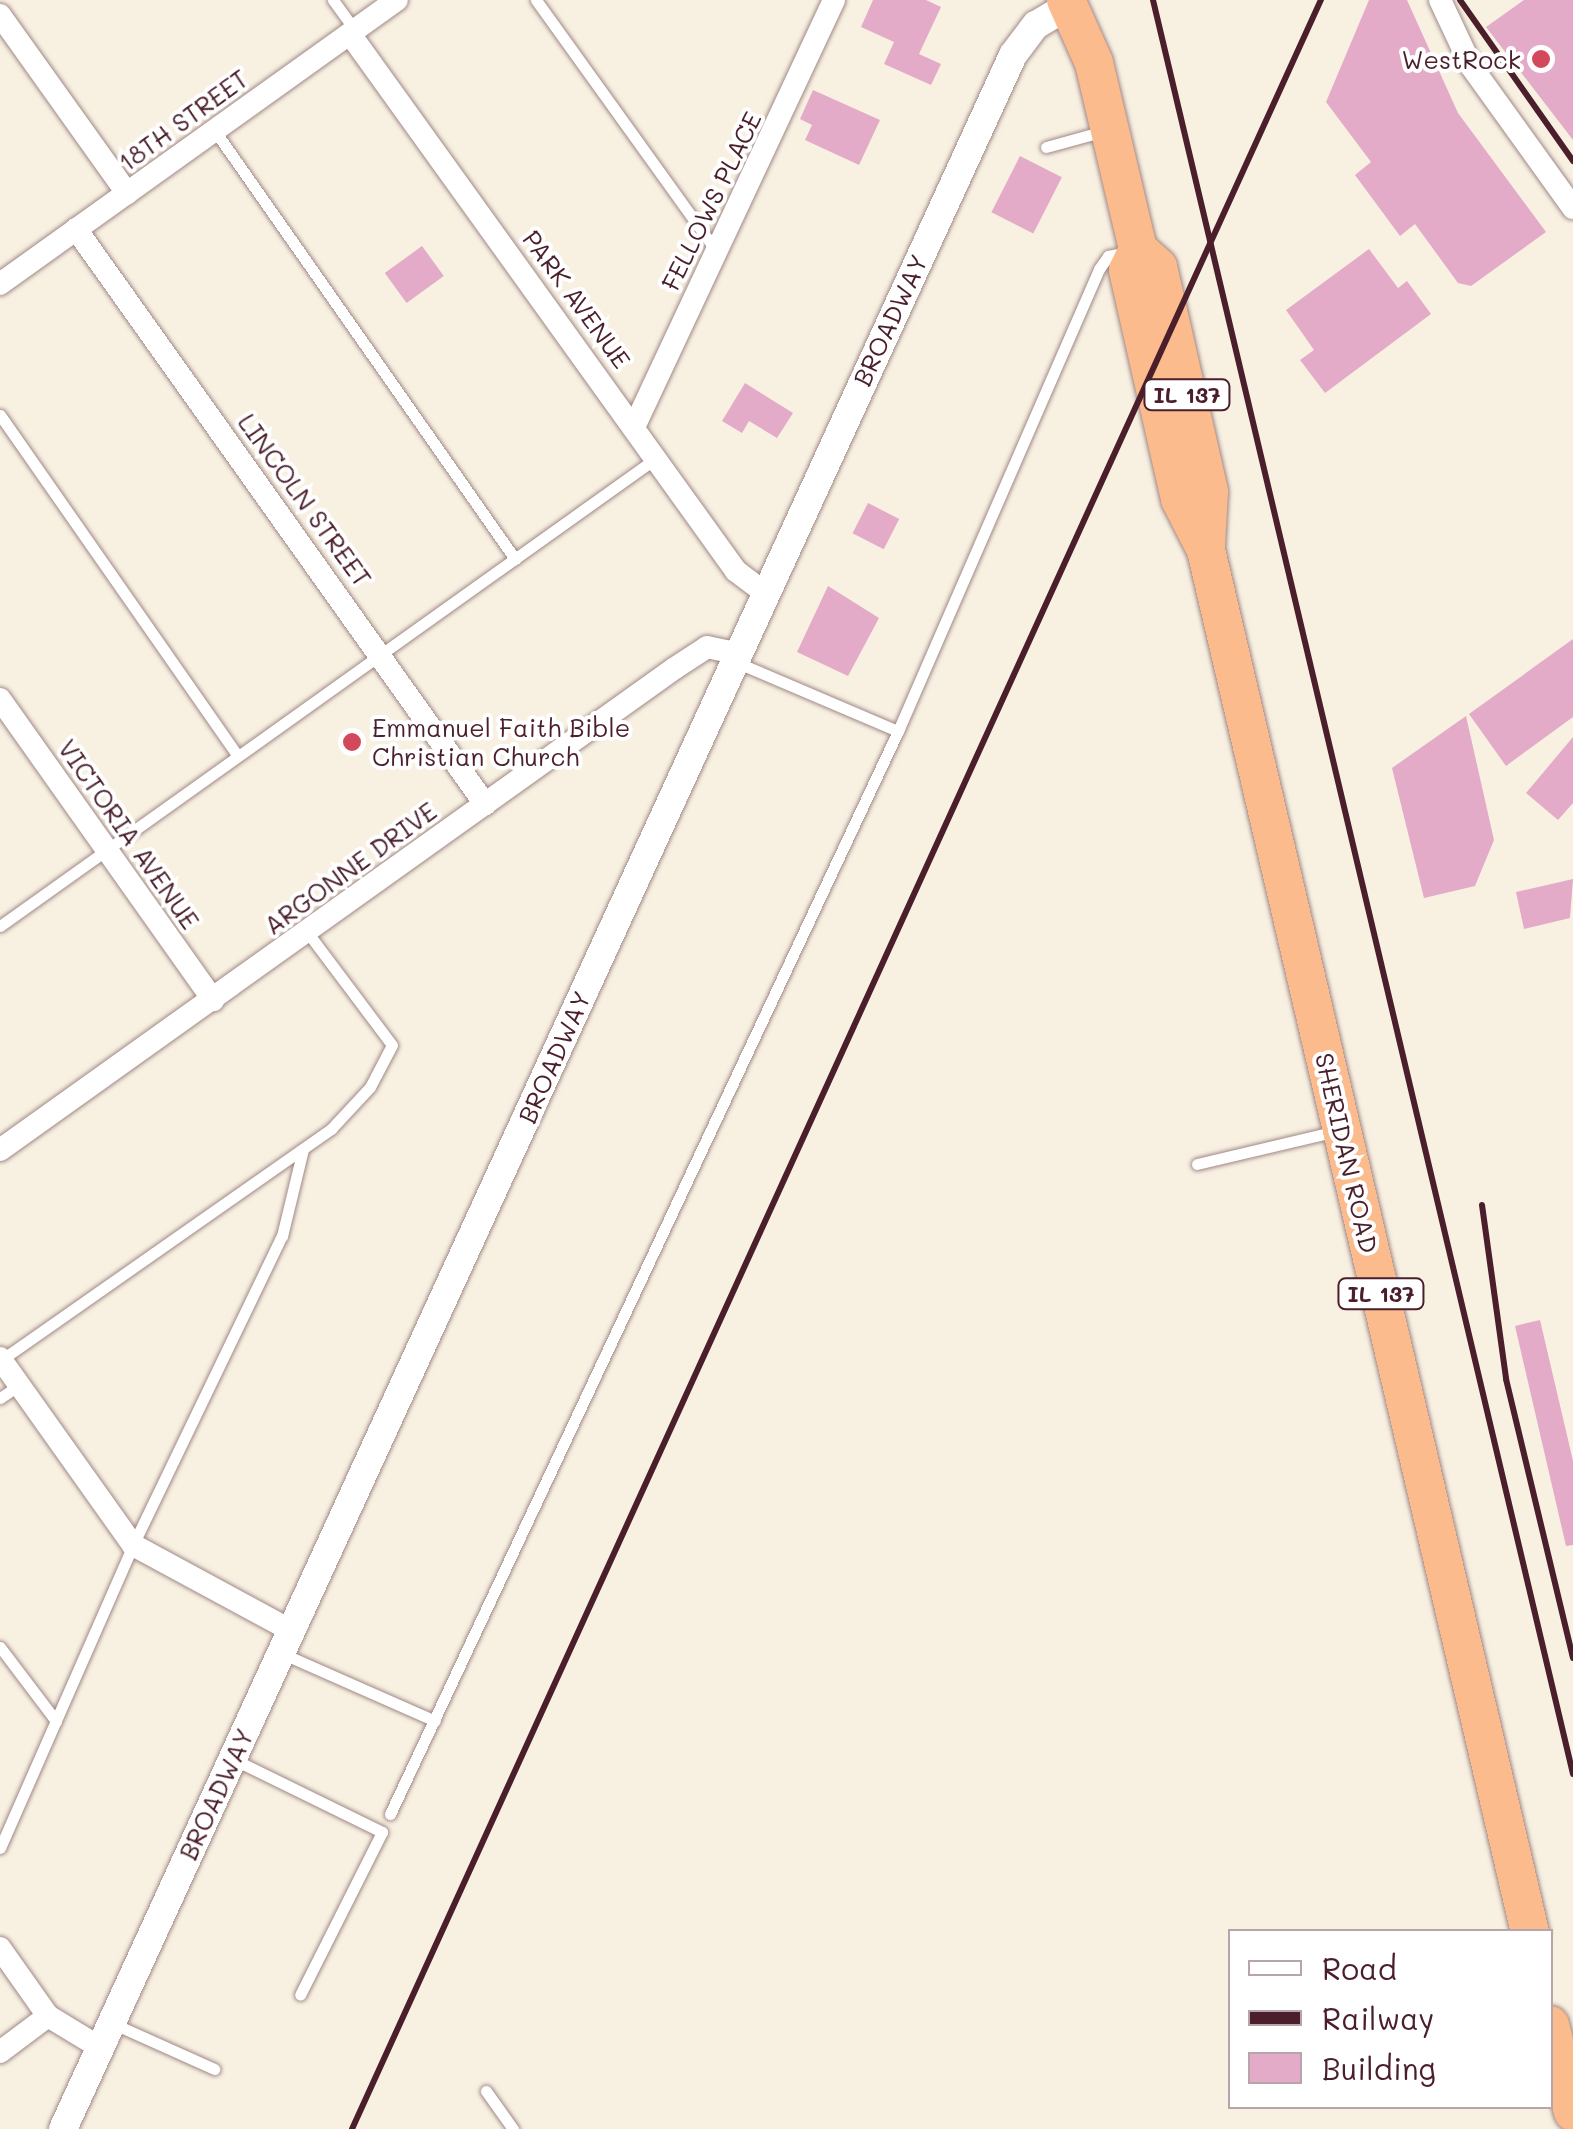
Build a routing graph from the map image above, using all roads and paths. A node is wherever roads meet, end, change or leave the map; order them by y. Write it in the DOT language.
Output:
graph roads {
  1 [pos="332,0"];
  2 [pos="397,0"];
  3 [pos="536,0"];
  4 [pos="834,0"];
  5 [pos="1440,0"];
  6 [pos="1068,3"];
  7 [pos="0,15"];
  8 [pos="352,32"];
  9 [pos="215,130"];
  10 [pos="1112,131"];
  11 [pos="1046,147"];
  12 [pos="127,193"];
  13 [pos="1573,208"];
  14 [pos="76,229"];
  15 [pos="1138,250"];
  16 [pos="717,252"];
  17 [pos="0,284"];
  18 [pos="0,415"];
  19 [pos="635,425"];
  20 [pos="658,456"];
  21 [pos="515,559"];
  22 [pos="764,592"];
  23 [pos="382,654"];
  24 [pos="734,657"];
  25 [pos="0,699"];
  26 [pos="898,732"];
  27 [pos="237,755"];
  28 [pos="485,804"];
  29 [pos="106,849"];
  30 [pos="0,926"];
  31 [pos="308,933"];
  32 [pos="213,1000"];
  33 [pos="1341,1130"];
  34 [pos="303,1149"];
  35 [pos="0,1150"];
  36 [pos="1197,1164"];
  37 [pos="1,1359"];
  38 [pos="10,1392"];
  39 [pos="133,1545"];
  40 [pos="287,1642"];
  41 [pos="0,1647"];
  42 [pos="435,1721"];
  43 [pos="56,1722"];
  44 [pos="233,1759"];
  45 [pos="390,1814"];
  46 [pos="0,1848"];
  47 [pos="1529,1929"];
  48 [pos="0,1948"];
  49 [pos="300,1996"];
  50 [pos="48,2016"];
  51 [pos="105,2035"];
  52 [pos="1553,2040"];
  53 [pos="0,2052"];
  54 [pos="214,2069"];
  55 [pos="486,2091"];
  56 [pos="1568,2112"];
  57 [pos="63,2129"];
  58 [pos="513,2129"];
  1 -- 8 [label="lane"];
  2 -- 8 [label="street, 18TH STREET"];
  3 -- 16 [label="lane"];
  4 -- 16 [label="street, FELLOWS PLACE"];
  5 -- 13 [label="street"];
  6 -- 10 [label="highway, SHERIDAN ROAD / IL 137"];
  6 -- 22 [label="street, BROADWAY"];
  7 -- 12 [label="street"];
  8 -- 9 [label="street, 18TH STREET"];
  8 -- 19 [label="street, PARK AVENUE"];
  9 -- 12 [label="street, 18TH STREET"];
  9 -- 21 [label="lane"];
  10 -- 11 [label="lane"];
  10 -- 15 [label="highway, SHERIDAN ROAD / IL 137"];
  12 -- 14 [label="street, 18TH STREET"];
  14 -- 17 [label="street, 18TH STREET"];
  14 -- 23 [label="street, LINCOLN STREET"];
  15 -- 26 [label="lane"];
  15 -- 33 [label="highway, SHERIDAN ROAD / IL 137"];
  16 -- 19 [label="street, FELLOWS PLACE"];
  18 -- 27 [label="lane"];
  19 -- 20 [label="street, PARK AVENUE"];
  20 -- 21 [label="lane"];
  20 -- 22 [label="street, PARK AVENUE"];
  21 -- 23 [label="lane"];
  22 -- 24 [label="street, BROADWAY"];
  23 -- 27 [label="lane"];
  23 -- 28 [label="street, LINCOLN STREET"];
  24 -- 26 [label="lane"];
  24 -- 28 [label="street, ARGONNE DRIVE"];
  24 -- 40 [label="street, BROADWAY"];
  25 -- 29 [label="street, VICTORIA AVENUE"];
  26 -- 42 [label="lane"];
  27 -- 29 [label="lane"];
  28 -- 31 [label="street, ARGONNE DRIVE"];
  29 -- 30 [label="lane"];
  29 -- 32 [label="street, VICTORIA AVENUE"];
  31 -- 32 [label="street, ARGONNE DRIVE"];
  31 -- 34 [label="lane"];
  32 -- 35 [label="street, ARGONNE DRIVE"];
  33 -- 36 [label="lane"];
  33 -- 47 [label="highway, SHERIDAN ROAD / IL 137"];
  34 -- 37 [label="lane"];
  34 -- 39 [label="lane"];
  37 -- 38 [label="street"];
  38 -- 39 [label="street"];
  39 -- 40 [label="street"];
  39 -- 43 [label="lane"];
  40 -- 42 [label="lane"];
  40 -- 44 [label="street, BROADWAY"];
  41 -- 43 [label="lane"];
  42 -- 45 [label="lane"];
  43 -- 46 [label="lane"];
  44 -- 49 [label="lane"];
  44 -- 51 [label="street, BROADWAY"];
  48 -- 50 [label="street"];
  50 -- 51 [label="street"];
  50 -- 53 [label="street"];
  51 -- 54 [label="lane"];
  51 -- 57 [label="street, BROADWAY"];
  52 -- 56 [label="highway"];
  55 -- 58 [label="lane"];
}
